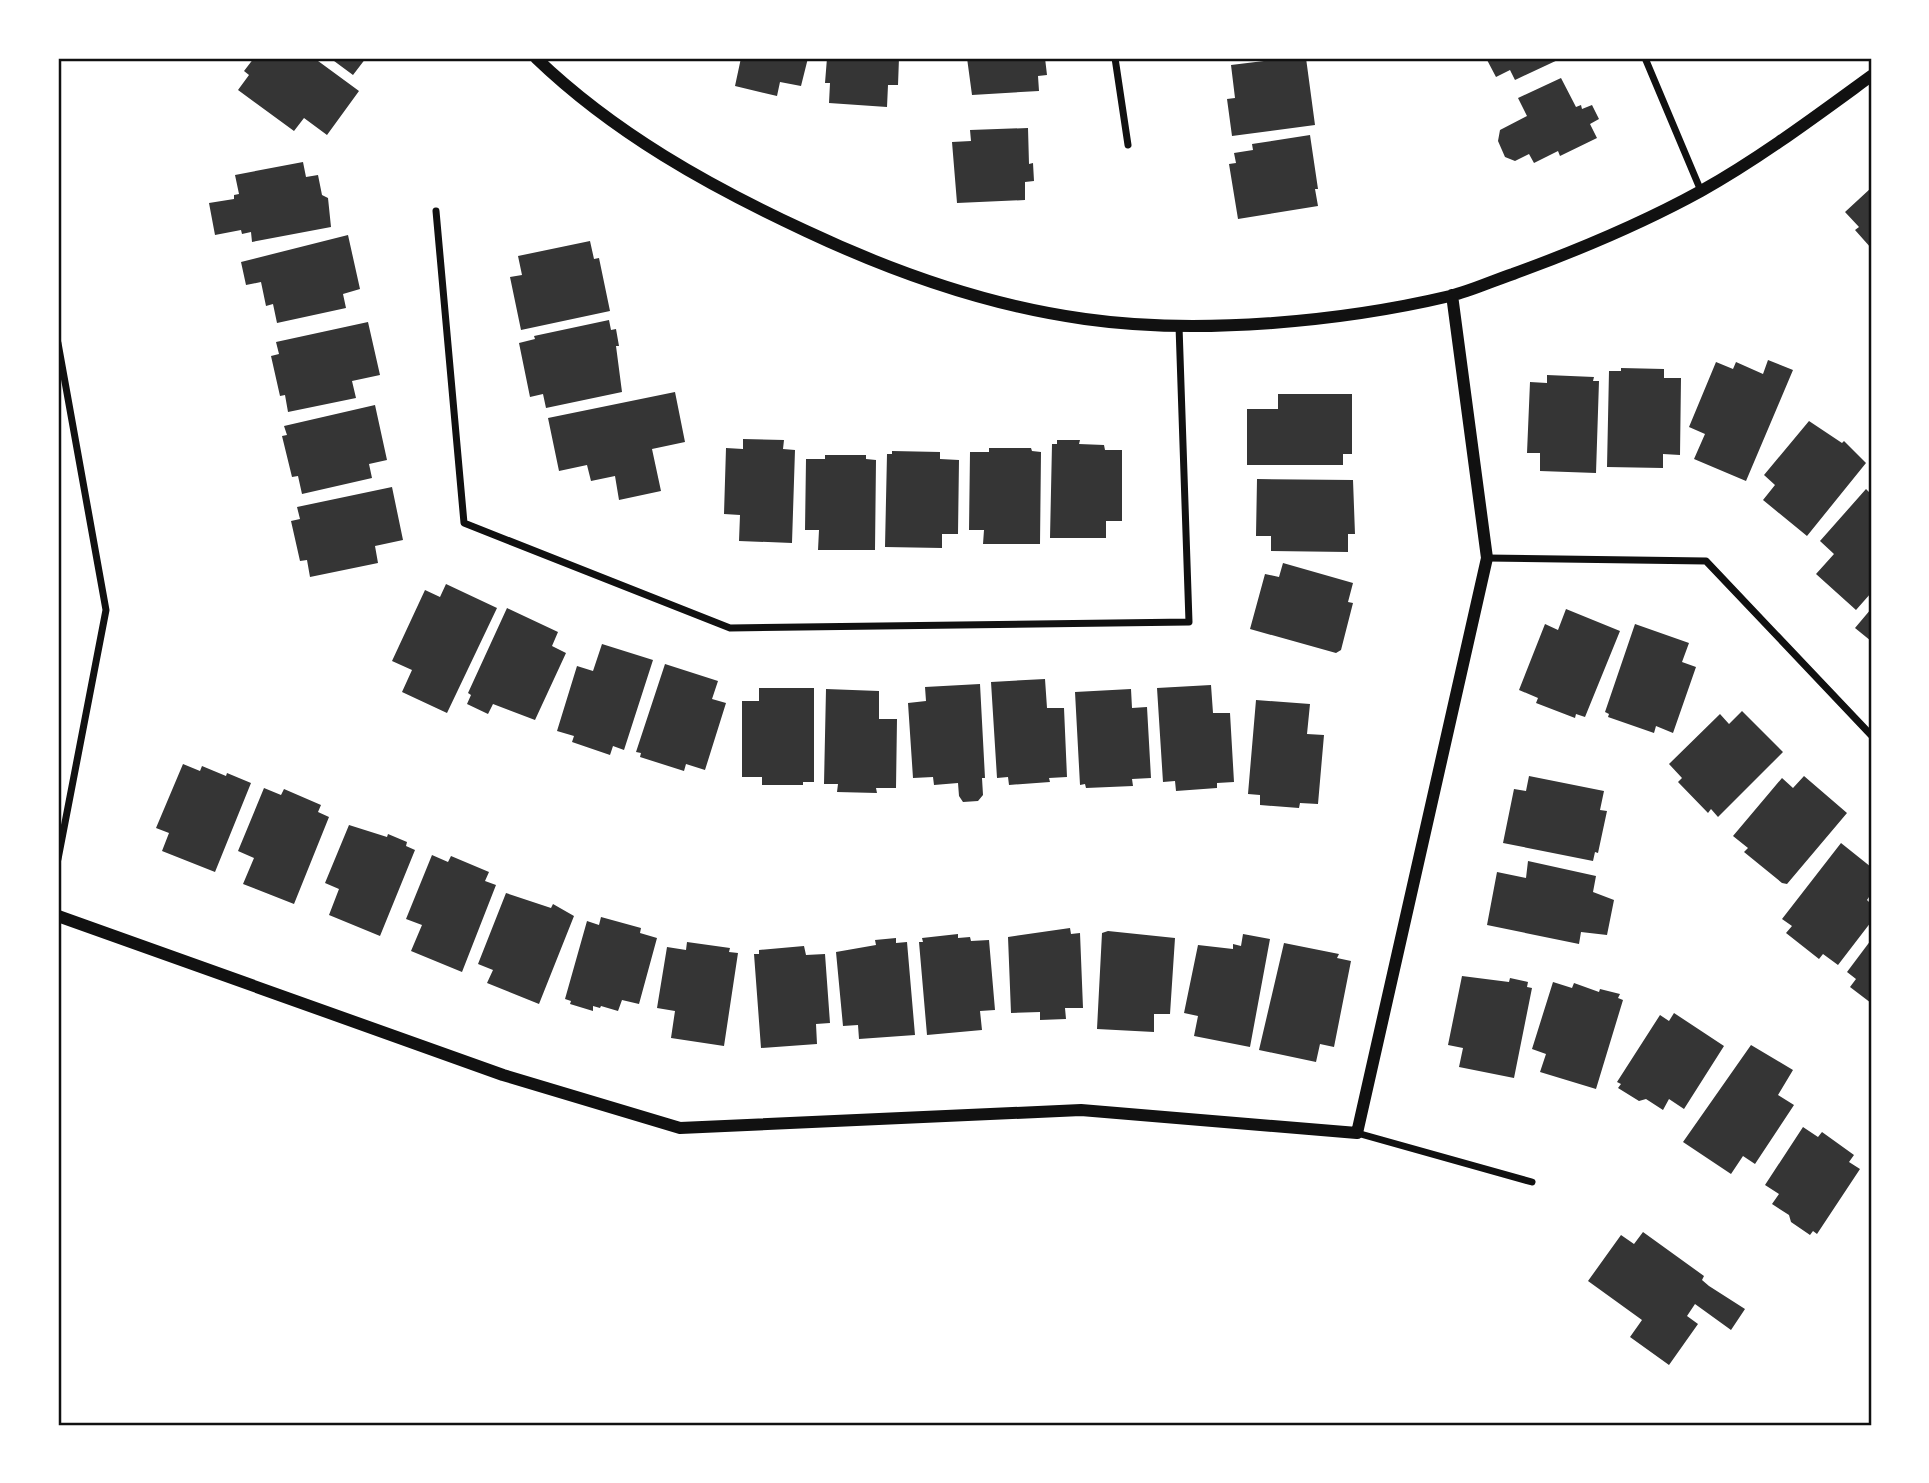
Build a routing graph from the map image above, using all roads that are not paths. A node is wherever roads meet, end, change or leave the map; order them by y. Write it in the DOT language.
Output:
graph roads {
  1 [pos="536,58"];
  2 [pos="1115,58"];
  3 [pos="1645,58"];
  4 [pos="1871,76"];
  5 [pos="1128,145"];
  6 [pos="1701,191"];
  7 [pos="436,211"];
  8 [pos="1452,295"];
  9 [pos="1179,326"];
  10 [pos="58,349"];
  11 [pos="1487,558"];
  12 [pos="1871,735"];
  13 [pos="58,859"];
  14 [pos="58,916"];
  15 [pos="1357,1133"];
  16 [pos="1532,1182"];
  1 -- 9 [label="street"];
  2 -- 5 [label="street"];
  3 -- 6 [label="street"];
  4 -- 6 [label="street"];
  6 -- 8 [label="street"];
  7 -- 9 [label="street"];
  8 -- 9 [label="street"];
  8 -- 11 [label="street"];
  10 -- 13 [label="street"];
  11 -- 12 [label="street"];
  11 -- 15 [label="street"];
  14 -- 15 [label="street"];
  15 -- 16 [label="street"];
}
